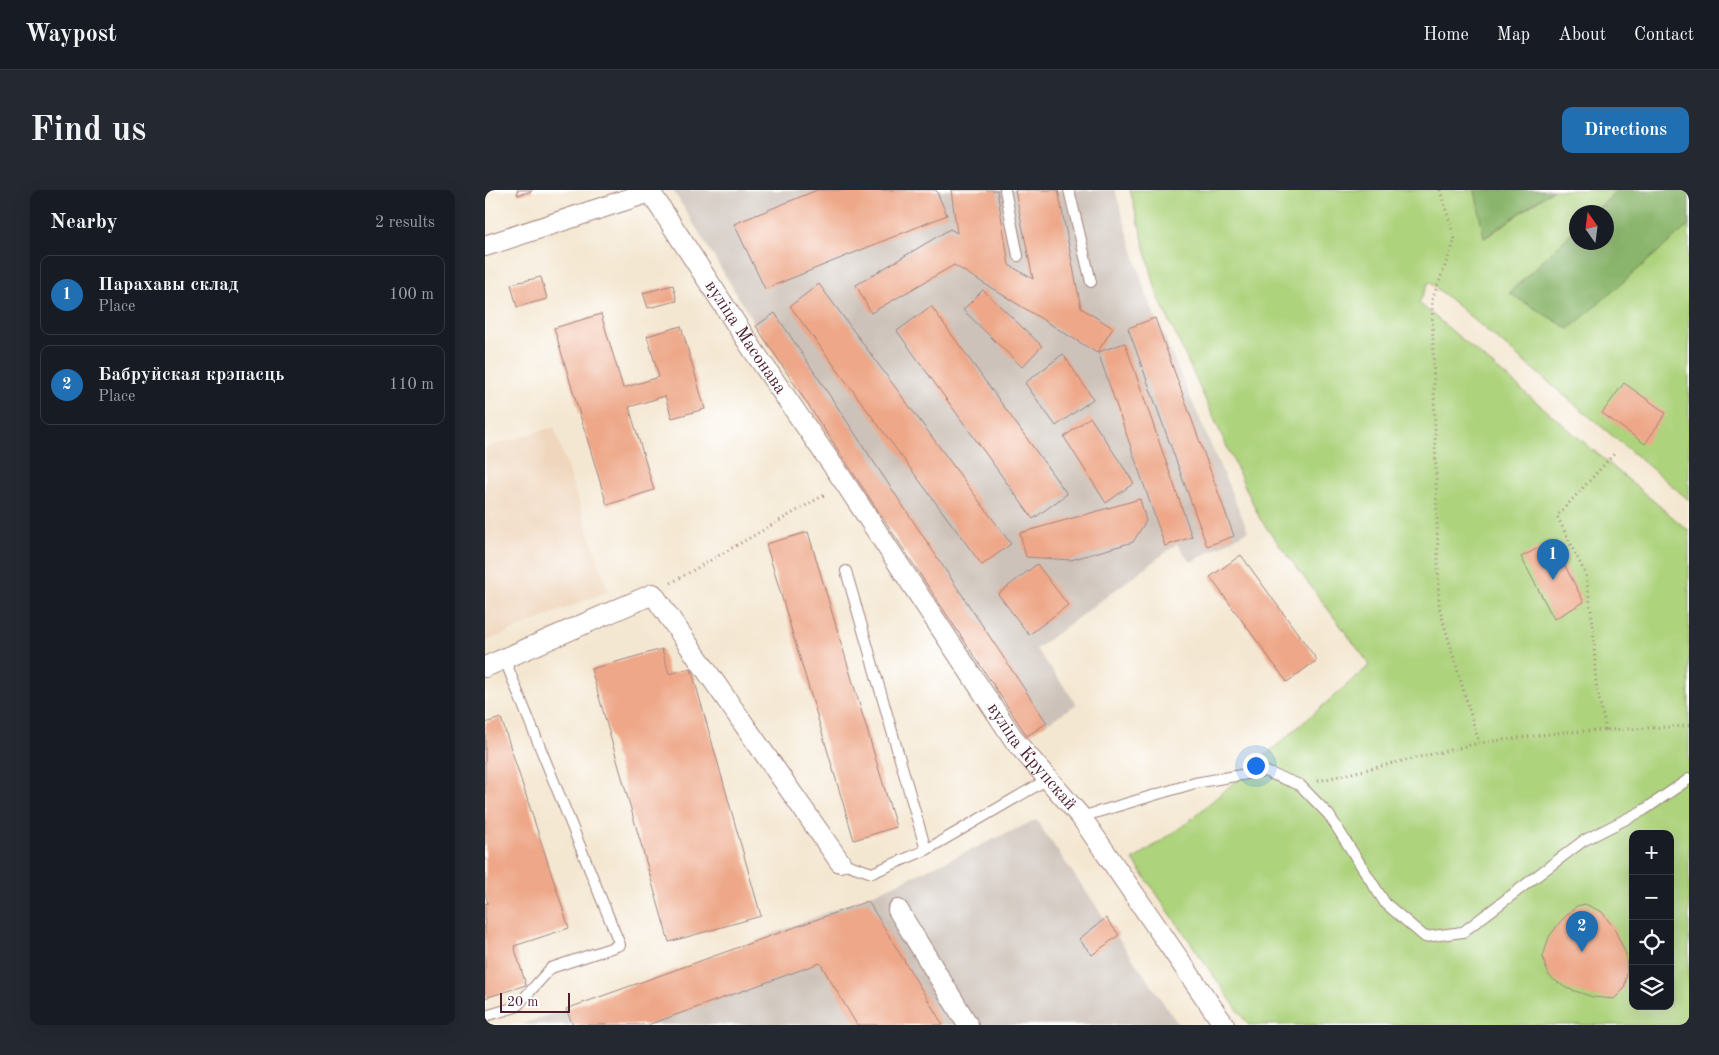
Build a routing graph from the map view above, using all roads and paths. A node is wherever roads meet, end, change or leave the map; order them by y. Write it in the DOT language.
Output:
graph roads {
  1 [pos="1005,190"];
  2 [pos="1069,190"];
  3 [pos="1441,190"];
  4 [pos="650,191"];
  5 [pos="485,246"];
  6 [pos="1018,256"];
  7 [pos="1091,282"];
  8 [pos="1614,454"];
  9 [pos="845,483"];
  10 [pos="847,571"];
  11 [pos="653,594"];
  12 [pos="504,658"];
  13 [pos="485,667"];
  14 [pos="1689,726"];
  15 [pos="1606,730"];
  16 [pos="1479,743"];
  17 [pos="1048,779"];
  18 [pos="1689,779"];
  19 [pos="1300,785"];
  20 [pos="1081,817"];
  21 [pos="926,850"];
  22 [pos="840,862"];
  23 [pos="898,910"];
  24 [pos="485,1016"];
  25 [pos="968,1025"];
  26 [pos="1224,1025"];
  1 -- 6 [label="lane"];
  2 -- 7 [label="lane"];
  3 -- 16 [label="path"];
  4 -- 5 [label="street"];
  4 -- 9 [label="street, вуліца Масонава"];
  8 -- 15 [label="path"];
  9 -- 11 [label="path"];
  9 -- 17 [label="street, вуліца Крупскай"];
  10 -- 21 [label="lane"];
  11 -- 12 [label="street"];
  11 -- 22 [label="street"];
  12 -- 13 [label="street"];
  12 -- 24 [label="lane"];
  14 -- 15 [label="path"];
  15 -- 16 [label="path"];
  16 -- 19 [label="path"];
  17 -- 20 [label="street, вуліца Крупскай"];
  17 -- 21 [label="lane"];
  18 -- 19 [label="lane"];
  19 -- 20 [label="lane"];
  20 -- 26 [label="street, вуліца Крупскай"];
  21 -- 22 [label="lane"];
  23 -- 25 [label="street"];
}
